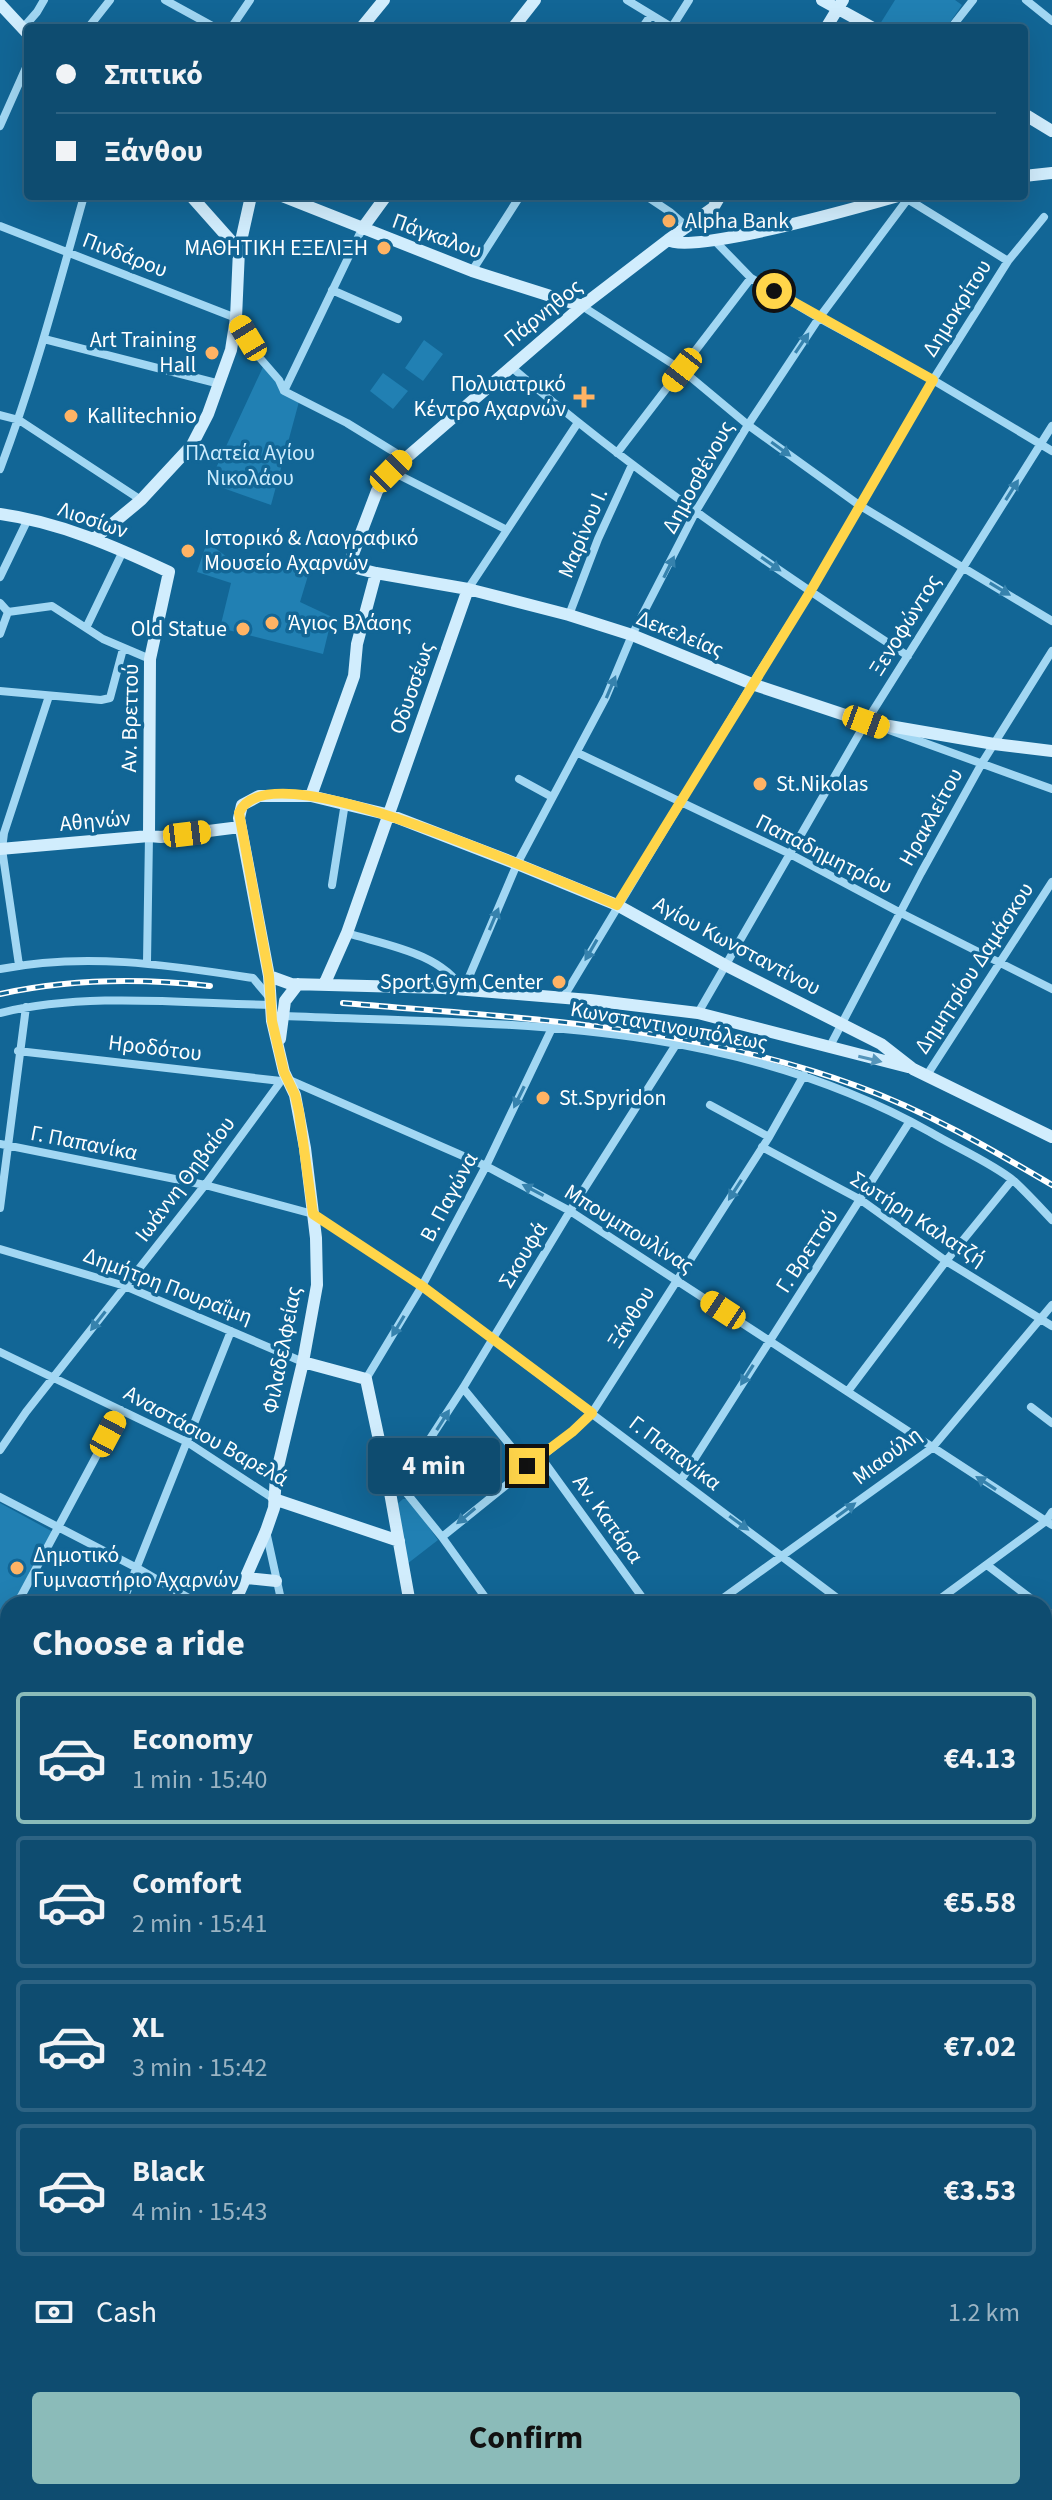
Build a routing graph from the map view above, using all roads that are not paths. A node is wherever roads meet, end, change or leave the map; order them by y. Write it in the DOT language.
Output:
graph roads {
  1 [pos="44,0"];
  2 [pos="110,0"];
  3 [pos="250,0"];
  4 [pos="384,0"];
  5 [pos="535,0"];
  6 [pos="627,0"];
  7 [pos="689,0"];
  8 [pos="822,0"];
  9 [pos="973,0"];
  10 [pos="1026,0"];
  11 [pos="168,1"];
  12 [pos="0,4"];
  13 [pos="840,5"];
  14 [pos="651,15"];
  15 [pos="1052,21"];
  16 [pos="29,24"];
  17 [pos="91,24"];
  18 [pos="209,24"];
  19 [pos="234,24"];
  20 [pos="364,24"];
  21 [pos="516,24"];
  22 [pos="645,24"];
  23 [pos="666,24"];
  24 [pos="674,24"];
  25 [pos="828,24"];
  26 [pos="867,24"];
  27 [pos="954,24"];
  28 [pos="24,30"];
  29 [pos="24,72"];
  30 [pos="1028,116"];
  31 [pos="0,126"];
  32 [pos="1052,131"];
  33 [pos="1052,173"];
  34 [pos="1028,176"];
  35 [pos="83,200"];
  36 [pos="195,200"];
  37 [pos="250,200"];
  38 [pos="292,200"];
  39 [pos="383,200"];
  40 [pos="517,200"];
  41 [pos="651,200"];
  42 [pos="718,200"];
  43 [pos="893,200"];
  44 [pos="904,200"];
  45 [pos="911,200"];
  46 [pos="1044,217"];
  47 [pos="0,226"];
  48 [pos="687,227"];
  49 [pos="362,229"];
  50 [pos="668,240"];
  51 [pos="715,241"];
  52 [pos="239,250"];
  53 [pos="68,253"];
  54 [pos="1008,261"];
  55 [pos="472,271"];
  56 [pos="751,278"];
  57 [pos="332,290"];
  58 [pos="582,306"];
  59 [pos="236,318"];
  60 [pos="819,318"];
  61 [pos="398,319"];
  62 [pos="44,339"];
  63 [pos="510,366"];
  64 [pos="682,370"];
  65 [pos="933,380"];
  66 [pos="220,384"];
  67 [pos="284,391"];
  68 [pos="0,415"];
  69 [pos="19,420"];
  70 [pos="577,424"];
  71 [pos="748,425"];
  72 [pos="1052,426"];
  73 [pos="1040,445"];
  74 [pos="1052,451"];
  75 [pos="617,453"];
  76 [pos="404,458"];
  77 [pos="632,465"];
  78 [pos="0,469"];
  79 [pos="391,471"];
  80 [pos="141,500"];
  81 [pos="859,505"];
  82 [pos="696,511"];
  83 [pos="0,514"];
  84 [pos="28,519"];
  85 [pos="507,530"];
  86 [pos="94,539"];
  87 [pos="123,551"];
  88 [pos="963,567"];
  89 [pos="169,572"];
  90 [pos="376,573"];
  91 [pos="0,577"];
  92 [pos="468,589"];
  93 [pos="810,592"];
  94 [pos="0,603"];
  95 [pos="8,612"];
  96 [pos="569,615"];
  97 [pos="1052,621"];
  98 [pos="86,628"];
  99 [pos="0,634"];
  100 [pos="632,635"];
  101 [pos="123,649"];
  102 [pos="1052,651"];
  103 [pos="908,656"];
  104 [pos="150,659"];
  105 [pos="752,684"];
  106 [pos="0,691"];
  107 [pos="49,696"];
  108 [pos="866,722"];
  109 [pos="994,744"];
  110 [pos="1052,751"];
  111 [pos="578,753"];
  112 [pos="982,763"];
  113 [pos="519,779"];
  114 [pos="1052,789"];
  115 [pos="311,796"];
  116 [pos="552,797"];
  117 [pos="345,803"];
  118 [pos="680,803"];
  119 [pos="390,815"];
  120 [pos="240,827"];
  121 [pos="149,836"];
  122 [pos="1,849"];
  123 [pos="790,854"];
  124 [pos="517,864"];
  125 [pos="1052,882"];
  126 [pos="332,885"];
  127 [pos="617,905"];
  128 [pos="899,912"];
  129 [pos="347,933"];
  130 [pos="147,962"];
  131 [pos="1000,962"];
  132 [pos="19,965"];
  133 [pos="725,965"];
  134 [pos="0,969"];
  135 [pos="269,976"];
  136 [pos="298,984"];
  137 [pos="324,985"];
  138 [pos="1052,989"];
  139 [pos="463,991"];
  140 [pos="563,998"];
  141 [pos="270,1001"];
  142 [pos="26,1007"];
  143 [pos="0,1013"];
  144 [pos="698,1013"];
  145 [pos="283,1016"];
  146 [pos="842,1024"];
  147 [pos="553,1026"];
  148 [pos="677,1043"];
  149 [pos="829,1048"];
  150 [pos="18,1051"];
  151 [pos="278,1051"];
  152 [pos="913,1069"];
  153 [pos="804,1075"];
  154 [pos="927,1075"];
  155 [pos="284,1080"];
  156 [pos="710,1105"];
  157 [pos="910,1121"];
  158 [pos="769,1137"];
  159 [pos="1052,1137"];
  160 [pos="4,1145"];
  161 [pos="762,1147"];
  162 [pos="486,1166"];
  163 [pos="1012,1180"];
  164 [pos="205,1185"];
  165 [pos="861,1200"];
  166 [pos="0,1208"];
  167 [pos="570,1211"];
  168 [pos="313,1214"];
  169 [pos="1052,1220"];
  170 [pos="0,1249"];
  171 [pos="946,1261"];
  172 [pos="676,1279"];
  173 [pos="125,1286"];
  174 [pos="422,1286"];
  175 [pos="1052,1305"];
  176 [pos="1040,1318"];
  177 [pos="1052,1326"];
  178 [pos="231,1331"];
  179 [pos="493,1339"];
  180 [pos="770,1341"];
  181 [pos="0,1352"];
  182 [pos="303,1362"];
  183 [pos="53,1377"];
  184 [pos="366,1379"];
  185 [pos="463,1388"];
  186 [pos="848,1391"];
  187 [pos="1031,1407"];
  188 [pos="121,1410"];
  189 [pos="592,1413"];
  190 [pos="1052,1423"];
  191 [pos="187,1442"];
  192 [pos="932,1448"];
  193 [pos="0,1450"];
  194 [pos="540,1456"];
  195 [pos="527,1466"];
  196 [pos="681,1480"];
  197 [pos="395,1486"];
  198 [pos="0,1497"];
  199 [pos="274,1499"];
  200 [pos="1052,1512"];
  201 [pos="1049,1523"];
  202 [pos="57,1528"];
  203 [pos="266,1531"];
  204 [pos="442,1537"];
  205 [pos="399,1541"];
  206 [pos="784,1556"];
  207 [pos="987,1565"];
  208 [pos="137,1568"];
  209 [pos="247,1578"];
  210 [pos="276,1581"];
  211 [pos="21,1596"];
  212 [pos="125,1596"];
  213 [pos="185,1596"];
  214 [pos="238,1596"];
  215 [pos="280,1596"];
  216 [pos="409,1596"];
  217 [pos="484,1596"];
  218 [pos="641,1596"];
  219 [pos="726,1596"];
  220 [pos="835,1596"];
  221 [pos="944,1596"];
  222 [pos="1028,1596"];
  1 -- 16 [label="street"];
  2 -- 17 [label="street"];
  3 -- 19 [label="street"];
  4 -- 20 [label="street"];
  5 -- 21 [label="street"];
  6 -- 14 [label="street"];
  7 -- 24 [label="street"];
  8 -- 13 [label="street"];
  9 -- 27 [label="street"];
  10 -- 15 [label="street"];
  11 -- 18 [label="street"];
  12 -- 28 [label="street"];
  13 -- 25 [label="street"];
  13 -- 26 [label="street"];
  14 -- 22 [label="street"];
  14 -- 23 [label="street"];
  29 -- 31 [label="street"];
  30 -- 32 [label="street"];
  33 -- 34 [label="street"];
  35 -- 53 [label="street"];
  36 -- 52 [label="street"];
  37 -- 52 [label="street"];
  38 -- 49 [label="street, Πάγκαλου"];
  39 -- 49 [label="street"];
  40 -- 55 [label="street"];
  41 -- 48 [label="street"];
  42 -- 48 [label="street, Πάρνηθος"];
  43 -- 51 [label="street"];
  44 -- 60 [label="street, Δημοσθένους"];
  45 -- 54 [label="street"];
  46 -- 54 [label="street, Δημοκρίτου"];
  47 -- 53 [label="street, Πινδάρου"];
  48 -- 50 [label="street, Πάρνηθος"];
  49 -- 55 [label="street, Πάγκαλου"];
  49 -- 57 [label="street"];
  50 -- 51 [label="street"];
  50 -- 58 [label="street, Πάρνηθος"];
  51 -- 56 [label="street"];
  52 -- 59 [label="street"];
  53 -- 59 [label="street, Πινδάρου"];
  53 -- 62 [label="street"];
  54 -- 65 [label="street, Δημοκρίτου"];
  55 -- 58 [label="street, Πάγκαλου"];
  56 -- 60 [label="street"];
  56 -- 64 [label="street"];
  57 -- 61 [label="street"];
  57 -- 67 [label="street"];
  58 -- 63 [label="street, Πάρνηθος"];
  58 -- 64 [label="street"];
  59 -- 66 [label="street"];
  59 -- 67 [label="street"];
  60 -- 65 [label="street"];
  71 -- 60 [label="street, Δημοσθένους, one-way"];
  62 -- 66 [label="street"];
  62 -- 69 [label="street"];
  63 -- 70 [label="street"];
  63 -- 76 [label="street, Πάρνηθος"];
  64 -- 71 [label="street"];
  64 -- 75 [label="street"];
  65 -- 73 [label="street"];
  65 -- 81 [label="street, Δημοκρίτου"];
  66 -- 80 [label="street"];
  67 -- 76 [label="street"];
  68 -- 69 [label="street"];
  69 -- 78 [label="street"];
  69 -- 80 [label="street"];
  70 -- 75 [label="street"];
  70 -- 85 [label="street, Οδυσσέως"];
  71 -- 81 [label="street, one-way"];
  71 -- 82 [label="street, Δημοσθένους"];
  72 -- 73 [label="street, Ξενοφώντος"];
  73 -- 74 [label="street"];
  88 -- 73 [label="street, Ξενοφώντος, one-way"];
  75 -- 77 [label="street"];
  76 -- 79 [label="street, Πάρνηθος"];
  77 -- 82 [label="street"];
  77 -- 96 [label="street, Μαρίνου Ι."];
  79 -- 85 [label="street"];
  79 -- 90 [label="street, Πάρνηθος"];
  80 -- 86 [label="street"];
  81 -- 88 [label="street"];
  81 -- 93 [label="street, Δημοκρίτου"];
  82 -- 93 [label="street, one-way"];
  100 -- 82 [label="street, Δημοσθένους, one-way"];
  83 -- 84 [label="street, Λιοσίων"];
  84 -- 86 [label="street, Λιοσίων"];
  84 -- 91 [label="street"];
  85 -- 92 [label="street, Οδυσσέως"];
  86 -- 87 [label="street, Λιοσίων"];
  87 -- 89 [label="street, Λιοσίων"];
  87 -- 98 [label="street"];
  88 -- 97 [label="street, one-way"];
  88 -- 103 [label="street, Ξενοφώντος"];
  89 -- 104 [label="street, Αν. Βρεττού"];
  90 -- 92 [label="street, Δεκελείας"];
  90 -- 115 [label="street"];
  92 -- 96 [label="street, Δεκελείας"];
  92 -- 119 [label="street, Οδυσσέως"];
  93 -- 103 [label="street"];
  93 -- 105 [label="street, Δημοκρίτου"];
  94 -- 95 [label="street"];
  95 -- 98 [label="street"];
  95 -- 99 [label="street"];
  96 -- 100 [label="street, Δεκελείας"];
  98 -- 101 [label="street"];
  100 -- 105 [label="street, Δεκελείας"];
  111 -- 100 [label="street, Δημοσθένους, one-way"];
  101 -- 104 [label="street"];
  101 -- 107 [label="street"];
  102 -- 109 [label="street, Ηρακλείτου"];
  103 -- 108 [label="street, Ξενοφώντος"];
  104 -- 121 [label="street, Αν. Βρεττού"];
  105 -- 108 [label="street, Δεκελείας"];
  105 -- 118 [label="street, Δημοκρίτου"];
  106 -- 107 [label="street"];
  107 -- 122 [label="street"];
  108 -- 109 [label="street, Δεκελείας"];
  108 -- 112 [label="street"];
  108 -- 123 [label="street, Ξενοφώντος"];
  109 -- 110 [label="street, Δεκελείας"];
  109 -- 112 [label="street, Ηρακλείτου"];
  111 -- 116 [label="street, Δημοσθένους"];
  111 -- 118 [label="street, Παπαδημητρίου"];
  112 -- 114 [label="street"];
  112 -- 128 [label="street, Ηρακλείτου"];
  113 -- 116 [label="street"];
  115 -- 117 [label="street, Αγίου Κωνσταντίνου"];
  115 -- 120 [label="street, Αγίου Κωνσταντίνου"];
  116 -- 124 [label="street, Δημοσθένους"];
  117 -- 119 [label="street, Αγίου Κωνσταντίνου"];
  117 -- 126 [label="street"];
  118 -- 123 [label="street, Παπαδημητρίου"];
  118 -- 127 [label="street, Δημοκρίτου"];
  119 -- 124 [label="street, Αγίου Κωνσταντίνου"];
  119 -- 129 [label="street, Οδυσσέως"];
  120 -- 121 [label="street, Αθηνών"];
  120 -- 135 [label="street, Φιλαδελφείας"];
  121 -- 122 [label="street, Αθηνών"];
  121 -- 130 [label="street, Αν. Βρεττού"];
  122 -- 132 [label="street"];
  123 -- 128 [label="street, Παπαδημητρίου"];
  123 -- 133 [label="street, Ξενοφώντος"];
  124 -- 127 [label="street, Αγίου Κωνσταντίνου"];
  139 -- 124 [label="street, Δημοσθένους, one-way"];
  125 -- 131 [label="street, Δημητρίου Δαμάσκου"];
  127 -- 133 [label="street, Αγίου Κωνσταντίνου"];
  127 -- 140 [label="street, Δημοκρίτου, one-way"];
  128 -- 131 [label="street, Παπαδημητρίου"];
  128 -- 146 [label="street, Ηρακλείτου"];
  129 -- 137 [label="street, Οδυσσέως"];
  129 -- 139 [label="street"];
  130 -- 132 [label="street"];
  130 -- 141 [label="street"];
  131 -- 138 [label="street, Παπαδημητρίου"];
  131 -- 154 [label="street, Δημητρίου Δαμάσκου"];
  132 -- 134 [label="street"];
  133 -- 144 [label="street, Ξενοφώντος"];
  133 -- 146 [label="street, Αγίου Κωνσταντίνου"];
  135 -- 136 [label="street, Κωνσταντινουπόλεως"];
  135 -- 141 [label="street, Φιλαδελφείας"];
  136 -- 137 [label="street, Κωνσταντινουπόλεως"];
  136 -- 145 [label="street, Φιλαδελφείας"];
  137 -- 139 [label="street, Κωνσταντινουπόλεως"];
  139 -- 140 [label="street, Κωνσταντινουπόλεως"];
  140 -- 144 [label="street, Κωνσταντινουπόλεως"];
  141 -- 142 [label="street"];
  141 -- 151 [label="street, Φιλαδελφείας"];
  142 -- 143 [label="street"];
  142 -- 150 [label="street"];
  144 -- 149 [label="street, Κωνσταντινουπόλεως"];
  145 -- 147 [label="street, Κωνσταντινουπόλεως"];
  145 -- 151 [label="street, Φιλαδελφείας"];
  146 -- 149 [label="street, Ηρακλείτου"];
  146 -- 152 [label="street, Αγίου Κωνσταντίνου"];
  147 -- 148 [label="street, Κωνσταντινουπόλεως"];
  147 -- 162 [label="street, Β. Παγώνα, one-way"];
  148 -- 153 [label="street, Κωνσταντινουπόλεως"];
  148 -- 167 [label="street, Σκουφά"];
  149 -- 152 [label="street, Κωνσταντινουπόλεως, one-way"];
  150 -- 155 [label="street, Ηροδότου"];
  150 -- 160 [label="street"];
  151 -- 155 [label="street, Φιλαδελφείας"];
  152 -- 154 [label="street, Αγίου Κωνσταντίνου"];
  153 -- 157 [label="street, Κωνσταντινουπόλεως"];
  153 -- 158 [label="street, Ξάνθου"];
  154 -- 159 [label="street, Αγίου Κωνσταντίνου"];
  155 -- 162 [label="street, Μπουμπουλίνας"];
  155 -- 164 [label="street, Ιωάννη Θηβαίου"];
  155 -- 168 [label="street, Φιλαδελφείας"];
  156 -- 158 [label="street"];
  157 -- 163 [label="street, Κωνσταντινουπόλεως"];
  157 -- 165 [label="street, Γ. Βρεττού"];
  158 -- 161 [label="street, Ξάνθου"];
  160 -- 164 [label="street, Γ. Παπανίκα"];
  160 -- 166 [label="street"];
  161 -- 165 [label="street, Σωτήρη Καλατζή"];
  161 -- 172 [label="street, Ξάνθου, one-way"];
  167 -- 162 [label="street, Μπουμπουλίνας, one-way"];
  162 -- 174 [label="street, Β. Παγώνα"];
  163 -- 169 [label="street, Κωνσταντινουπόλεως"];
  163 -- 171 [label="street"];
  164 -- 168 [label="street, Γ. Παπανίκα"];
  164 -- 173 [label="street, Ιωάννη Θηβαίου"];
  165 -- 171 [label="street, Σωτήρη Καλατζή"];
  165 -- 180 [label="street, Γ. Βρεττού"];
  167 -- 172 [label="street, Μπουμπουλίνας"];
  167 -- 179 [label="street, Σκουφά"];
  168 -- 174 [label="street, Γ. Παπανίκα"];
  168 -- 182 [label="street, Φιλαδελφείας"];
  170 -- 173 [label="street, Δημήτρη Πουραΐμη"];
  171 -- 176 [label="street, Σωτήρη Καλατζή"];
  171 -- 186 [label="street"];
  172 -- 180 [label="street, Μπουμπουλίνας"];
  172 -- 189 [label="street, Ξάνθου"];
  173 -- 178 [label="street, Δημήτρη Πουραΐμη"];
  173 -- 183 [label="street, Ιωάννη Θηβαίου, one-way"];
  174 -- 179 [label="street, Γ. Παπανίκα"];
  174 -- 184 [label="street, Β. Παγώνα, one-way"];
  175 -- 176 [label="street, Μιαούλη"];
  176 -- 177 [label="street, Σωτήρη Καλατζή"];
  176 -- 192 [label="street, Μιαούλη"];
  178 -- 182 [label="street, Δημήτρη Πουραΐμη"];
  178 -- 191 [label="street"];
  179 -- 185 [label="street, Σκουφά"];
  179 -- 189 [label="street, Γ. Παπανίκα"];
  180 -- 186 [label="street, Μπουμπουλίνας"];
  180 -- 196 [label="street, Γ. Βρεττού, one-way"];
  181 -- 183 [label="street, Αναστάσιου Βαρελά"];
  182 -- 184 [label="street, Δημήτρη Πουραΐμη"];
  182 -- 199 [label="street, Φιλαδελφείας"];
  183 -- 188 [label="street, Αναστάσιου Βαρελά"];
  183 -- 193 [label="street, Ιωάννη Θηβαίου"];
  184 -- 197 [label="street"];
  185 -- 195 [label="street"];
  197 -- 185 [label="street, Σκουφά, one-way"];
  186 -- 192 [label="street, Μπουμπουλίνας"];
  187 -- 190 [label="street"];
  188 -- 191 [label="street, Αναστάσιου Βαρελά"];
  188 -- 202 [label="street"];
  189 -- 194 [label="street, Ξάνθου"];
  189 -- 196 [label="street, Γ. Παπανίκα"];
  191 -- 199 [label="street, Αναστάσιου Βαρελά"];
  191 -- 208 [label="street"];
  201 -- 192 [label="street, Μπουμπουλίνας, one-way"];
  206 -- 192 [label="street, Μιαούλη, one-way"];
  194 -- 195 [label="street, Ξάνθου"];
  194 -- 218 [label="street, Αν. Κατάρα"];
  195 -- 204 [label="street, Ξάνθου, one-way"];
  196 -- 206 [label="street, Γ. Παπανίκα, one-way"];
  197 -- 204 [label="street"];
  197 -- 205 [label="street"];
  198 -- 202 [label="street"];
  199 -- 203 [label="street, Φιλαδελφείας"];
  199 -- 205 [label="street, Αναστάσιου Βαρελά"];
  200 -- 201 [label="street"];
  201 -- 207 [label="street"];
  202 -- 208 [label="street"];
  202 -- 211 [label="street"];
  203 -- 209 [label="street, Φιλαδελφείας"];
  203 -- 210 [label="street"];
  204 -- 217 [label="street"];
  205 -- 216 [label="street"];
  206 -- 219 [label="street, Μιαούλη"];
  206 -- 220 [label="street, Γ. Παπανίκα"];
  207 -- 221 [label="street"];
  207 -- 222 [label="street"];
  208 -- 212 [label="street"];
  208 -- 213 [label="street"];
  209 -- 210 [label="street"];
  209 -- 214 [label="street, Φιλαδελφείας"];
  210 -- 215 [label="street"];
}
